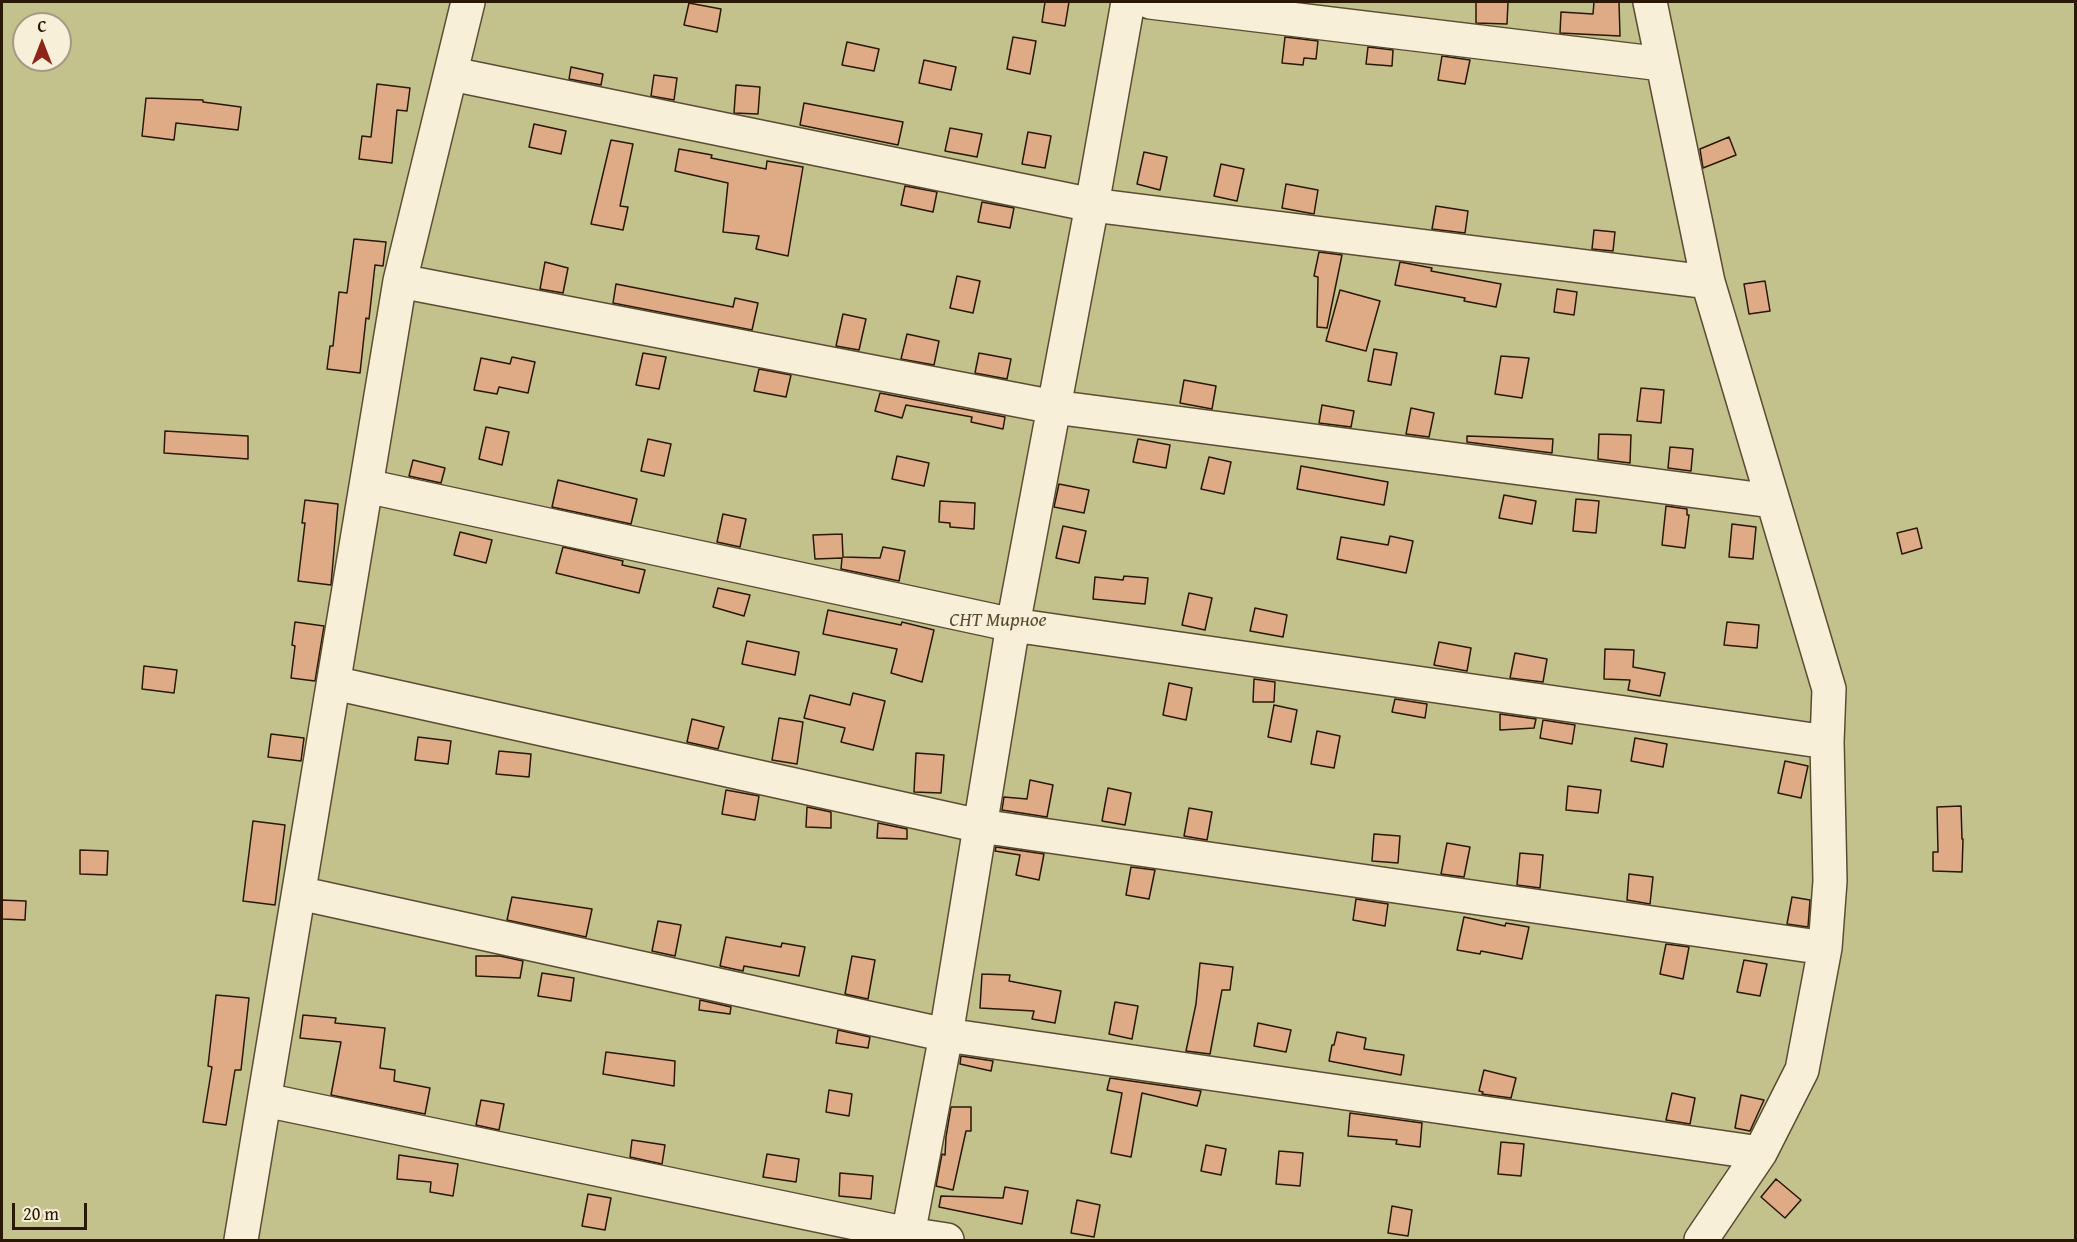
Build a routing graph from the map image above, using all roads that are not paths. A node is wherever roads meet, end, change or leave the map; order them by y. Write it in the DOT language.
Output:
graph roads {
  1 [pos="468,2"];
  2 [pos="1128,2"];
  3 [pos="1150,2"];
  4 [pos="1650,2"];
  5 [pos="1662,64"];
  6 [pos="452,74"];
  7 [pos="1092,205"];
  8 [pos="400,281"];
  9 [pos="1708,282"];
  10 [pos="1054,407"];
  11 [pos="366,486"];
  12 [pos="1772,501"];
  13 [pos="1013,625"];
  14 [pos="334,682"];
  15 [pos="1827,742"];
  16 [pos="980,826"];
  17 [pos="299,893"];
  18 [pos="1825,948"];
  19 [pos="946,1035"];
  20 [pos="265,1100"];
  21 [pos="1760,1153"];
  22 [pos="907,1237"];
  23 [pos="242,1240"];
  24 [pos="947,1240"];
  25 [pos="1701,1240"];
  1 -- 6 [label="street"];
  2 -- 7 [label="street"];
  3 -- 5 [label="street"];
  4 -- 5 [label="street"];
  5 -- 9 [label="street"];
  6 -- 7 [label="street"];
  6 -- 8 [label="street"];
  7 -- 9 [label="street"];
  7 -- 10 [label="street"];
  8 -- 10 [label="street"];
  8 -- 11 [label="street"];
  9 -- 12 [label="street"];
  10 -- 12 [label="street"];
  10 -- 13 [label="street"];
  11 -- 13 [label="street"];
  11 -- 14 [label="street"];
  12 -- 15 [label="street"];
  13 -- 15 [label="street"];
  13 -- 16 [label="street"];
  14 -- 16 [label="street"];
  14 -- 17 [label="street"];
  15 -- 18 [label="street"];
  16 -- 18 [label="street"];
  16 -- 19 [label="street"];
  17 -- 19 [label="street"];
  17 -- 20 [label="street"];
  18 -- 21 [label="street"];
  19 -- 21 [label="street"];
  19 -- 22 [label="street"];
  20 -- 22 [label="street"];
  20 -- 23 [label="street"];
  21 -- 25 [label="street"];
  22 -- 24 [label="street"];
}
